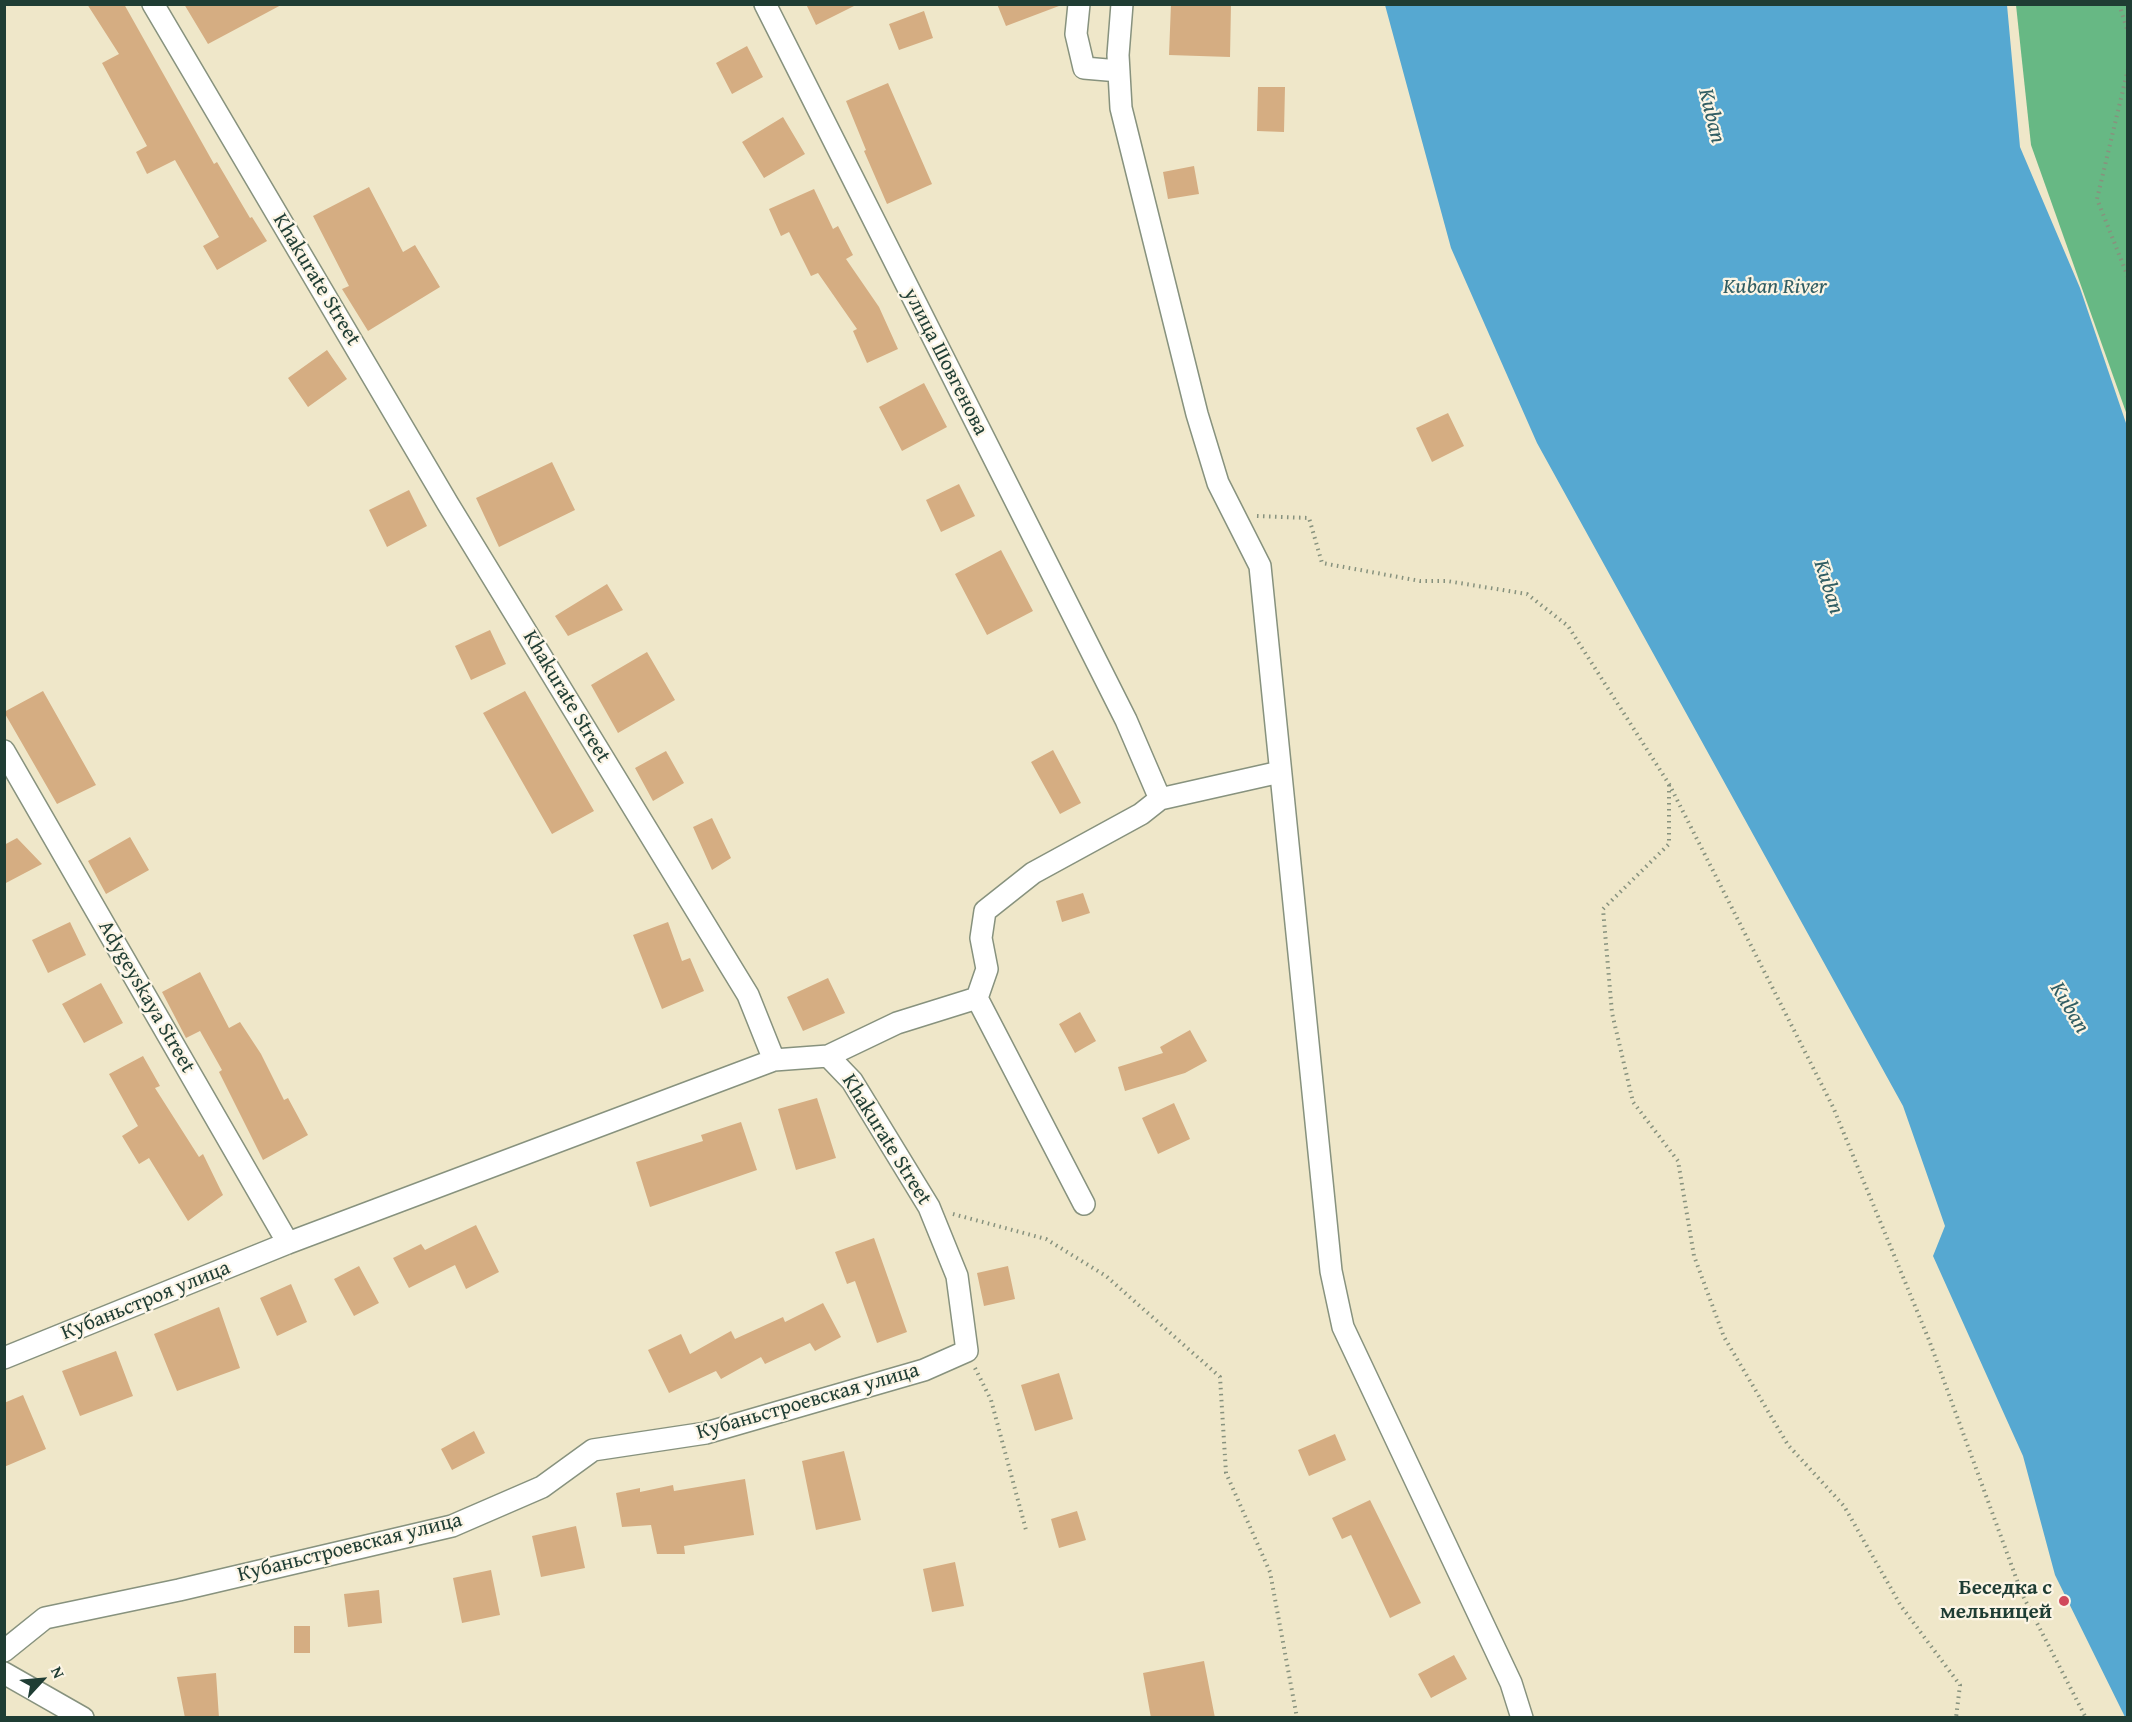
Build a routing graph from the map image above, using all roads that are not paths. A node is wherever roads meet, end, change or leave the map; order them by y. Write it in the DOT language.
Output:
graph roads {
  1 [pos="153,4"];
  2 [pos="765,4"];
  3 [pos="1079,4"];
  4 [pos="1122,4"];
  5 [pos="1119,71"];
  6 [pos="4,751"];
  7 [pos="1280,772"];
  8 [pos="1160,799"];
  9 [pos="977,998"];
  10 [pos="828,1056"];
  11 [pos="774,1060"];
  12 [pos="1084,1204"];
  13 [pos="288,1243"];
  14 [pos="967,1351"];
  15 [pos="4,1358"];
  16 [pos="4,1651"];
  17 [pos="4,1673"];
  18 [pos="83,1718"];
  19 [pos="1522,1718"];
  1 -- 11 [label="street, Khakurate Street"];
  2 -- 8 [label="street, улица Шовгенова"];
  3 -- 5 [label="street"];
  4 -- 5 [label="street"];
  5 -- 7 [label="street"];
  6 -- 13 [label="street, Adygeyskaya Street"];
  7 -- 8 [label="street"];
  7 -- 19 [label="street"];
  8 -- 9 [label="street"];
  9 -- 10 [label="street"];
  9 -- 12 [label="street"];
  10 -- 11 [label="street, Khakurate Street"];
  10 -- 14 [label="street, Khakurate Street"];
  11 -- 13 [label="street, Кубаньстроя улица"];
  13 -- 15 [label="street, Кубаньстроя улица"];
  14 -- 16 [label="street, Кубаньстроевская улица"];
  17 -- 18 [label="street"];
}
